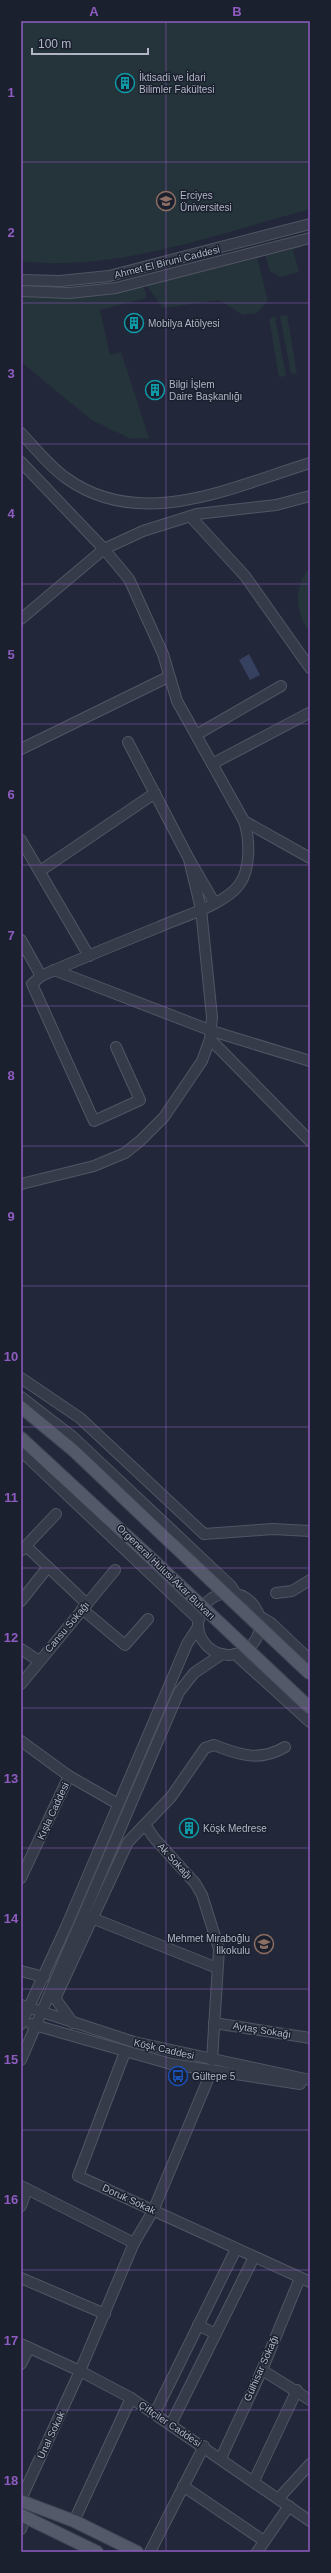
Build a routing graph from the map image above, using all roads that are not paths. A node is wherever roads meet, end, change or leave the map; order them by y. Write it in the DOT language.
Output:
graph roads {
  1 [pos="310,224"];
  2 [pos="310,238"];
  3 [pos="21,280"];
  4 [pos="21,291"];
  5 [pos="21,433"];
  6 [pos="310,463"];
  7 [pos="23,468"];
  8 [pos="310,496"];
  9 [pos="190,516"];
  10 [pos="104,548"];
  11 [pos="21,620"];
  12 [pos="310,668"];
  13 [pos="168,677"];
  14 [pos="281,686"];
  15 [pos="309,713"];
  16 [pos="196,735"];
  17 [pos="128,742"];
  18 [pos="21,749"];
  19 [pos="212,764"];
  20 [pos="155,793"];
  21 [pos="244,821"];
  22 [pos="21,840"];
  23 [pos="310,858"];
  24 [pos="189,859"];
  25 [pos="40,871"];
  26 [pos="214,902"];
  27 [pos="201,909"];
  28 [pos="21,940"];
  29 [pos="89,956"];
  30 [pos="54,970"];
  31 [pos="41,976"];
  32 [pos="211,1035"];
  33 [pos="116,1047"];
  34 [pos="310,1061"];
  35 [pos="310,1141"];
  36 [pos="21,1184"];
  37 [pos="21,1378"];
  38 [pos="21,1397"];
  39 [pos="21,1407"];
  40 [pos="21,1438"];
  41 [pos="21,1451"];
  42 [pos="56,1514"];
  43 [pos="310,1531"];
  44 [pos="23,1549"];
  45 [pos="48,1567"];
  46 [pos="115,1570"];
  47 [pos="310,1580"];
  48 [pos="276,1593"];
  49 [pos="236,1594"];
  50 [pos="21,1601"];
  51 [pos="85,1606"];
  52 [pos="258,1615"];
  53 [pos="148,1619"];
  54 [pos="198,1623"];
  55 [pos="21,1649"];
  56 [pos="222,1654"];
  57 [pos="235,1654"];
  58 [pos="310,1660"];
  59 [pos="39,1661"];
  60 [pos="310,1674"];
  61 [pos="21,1684"];
  62 [pos="310,1708"];
  63 [pos="310,1722"];
  64 [pos="21,1741"];
  65 [pos="285,1747"];
  66 [pos="70,1776"];
  67 [pos="118,1804"];
  68 [pos="145,1825"];
  69 [pos="24,1866"];
  70 [pos="21,1878"];
  71 [pos="82,1914"];
  72 [pos="92,1918"];
  73 [pos="217,1968"];
  74 [pos="21,1971"];
  75 [pos="44,1977"];
  76 [pos="52,1995"];
  77 [pos="25,2006"];
  78 [pos="41,2012"];
  79 [pos="21,2022"];
  80 [pos="73,2023"];
  81 [pos="214,2023"];
  82 [pos="37,2026"];
  83 [pos="310,2038"];
  84 [pos="125,2052"];
  85 [pos="21,2060"];
  86 [pos="212,2060"];
  87 [pos="212,2070"];
  88 [pos="310,2080"];
  89 [pos="310,2086"];
  90 [pos="24,2188"];
  91 [pos="21,2206"];
  92 [pos="152,2211"];
  93 [pos="134,2244"];
  94 [pos="236,2249"];
  95 [pos="254,2257"];
  96 [pos="21,2278"];
  97 [pos="300,2278"];
  98 [pos="310,2282"];
  99 [pos="105,2314"];
  100 [pos="198,2326"];
  101 [pos="216,2334"];
  102 [pos="25,2346"];
  103 [pos="21,2364"];
  104 [pos="262,2370"];
  105 [pos="80,2371"];
  106 [pos="297,2390"];
  107 [pos="131,2398"];
  108 [pos="310,2400"];
  109 [pos="155,2414"];
  110 [pos="171,2424"];
  111 [pos="204,2446"];
  112 [pos="221,2458"];
  113 [pos="310,2464"];
  114 [pos="254,2481"];
  115 [pos="183,2486"];
  116 [pos="279,2498"];
  117 [pos="21,2500"];
  118 [pos="289,2506"];
  119 [pos="23,2516"];
  120 [pos="74,2521"];
  121 [pos="310,2521"];
  122 [pos="21,2529"];
  123 [pos="264,2541"];
  124 [pos="97,2552"];
  125 [pos="137,2552"];
  126 [pos="150,2552"];
  127 [pos="257,2552"];
  1 -- 3 [label="street, Ahmet El Biruni Caddesi"];
  2 -- 4 [label="street, Ahmet El Biruni Caddesi"];
  5 -- 6 [label="street"];
  7 -- 10 [label="street"];
  8 -- 9 [label="street"];
  9 -- 10 [label="street"];
  9 -- 12 [label="street"];
  10 -- 11 [label="street"];
  10 -- 13 [label="street"];
  13 -- 16 [label="street"];
  13 -- 18 [label="street"];
  14 -- 16 [label="street"];
  15 -- 19 [label="street"];
  16 -- 19 [label="street"];
  17 -- 20 [label="street"];
  19 -- 21 [label="street"];
  20 -- 24 [label="street"];
  20 -- 25 [label="street"];
  21 -- 23 [label="street"];
  21 -- 26 [label="street"];
  22 -- 25 [label="street"];
  24 -- 26 [label="street"];
  24 -- 27 [label="street"];
  25 -- 29 [label="street"];
  26 -- 27 [label="street"];
  27 -- 29 [label="street"];
  27 -- 32 [label="street"];
  28 -- 31 [label="street"];
  29 -- 30 [label="street"];
  30 -- 31 [label="street"];
  30 -- 32 [label="street"];
  31 -- 33 [label="street"];
  32 -- 34 [label="street"];
  32 -- 35 [label="street"];
  32 -- 36 [label="street"];
  37 -- 43 [label="street"];
  38 -- 49 [label="street"];
  39 -- 60 [label="main road, bridge"];
  40 -- 62 [label="main road, Orgeneral Hulusi Akar Bulvarı, bridge"];
  41 -- 54 [label="street"];
  42 -- 44 [label="street"];
  44 -- 45 [label="street"];
  45 -- 50 [label="street"];
  45 -- 51 [label="street"];
  46 -- 51 [label="street, Cansu Sokağı"];
  47 -- 48 [label="street"];
  49 -- 52 [label="street"];
  49 -- 54 [label="street"];
  51 -- 53 [label="street"];
  51 -- 59 [label="street, Cansu Sokağı"];
  52 -- 57 [label="street"];
  52 -- 58 [label="street"];
  54 -- 56 [label="street"];
  54 -- 67 [label="street"];
  55 -- 59 [label="street"];
  56 -- 57 [label="street"];
  56 -- 71 [label="street"];
  57 -- 63 [label="street"];
  59 -- 61 [label="street, Cansu Sokağı"];
  64 -- 66 [label="street, Kışla Caddesi"];
  65 -- 68 [label="street"];
  66 -- 67 [label="street"];
  66 -- 69 [label="street, Kışla Caddesi"];
  67 -- 75 [label="street"];
  68 -- 72 [label="street"];
  68 -- 73 [label="street, Ak Sokağı"];
  69 -- 70 [label="street, Kışla Caddesi"];
  71 -- 72 [label="street"];
  71 -- 76 [label="street"];
  72 -- 73 [label="street"];
  72 -- 76 [label="street"];
  73 -- 81 [label="street, Ak Sokağı"];
  74 -- 75 [label="street"];
  75 -- 77 [label="street"];
  76 -- 78 [label="street"];
  76 -- 80 [label="street"];
  77 -- 78 [label="street, Köşk Caddesi"];
  77 -- 79 [label="street"];
  78 -- 80 [label="street, Köşk Caddesi"];
  78 -- 82 [label="street"];
  79 -- 82 [label="street, Köşk Caddesi"];
  80 -- 86 [label="street, Köşk Caddesi"];
  81 -- 83 [label="street, Aytaş Sokağı"];
  81 -- 86 [label="street, Ak Sokağı"];
  82 -- 84 [label="street, Köşk Caddesi"];
  82 -- 85 [label="street"];
  84 -- 87 [label="street, Köşk Caddesi"];
  84 -- 92 [label="street, Doruk Sokak"];
  86 -- 88 [label="street, Köşk Caddesi"];
  87 -- 89 [label="street, Köşk Caddesi"];
  87 -- 92 [label="street, Ünal Sokak"];
  90 -- 91 [label="street"];
  90 -- 93 [label="street"];
  92 -- 93 [label="street, Ünal Sokak"];
  92 -- 94 [label="street, Doruk Sokak"];
  93 -- 99 [label="street, Ünal Sokak"];
  94 -- 95 [label="street, Doruk Sokak"];
  94 -- 100 [label="street"];
  95 -- 97 [label="street, Doruk Sokak"];
  95 -- 101 [label="street"];
  96 -- 99 [label="street"];
  97 -- 98 [label="street, Doruk Sokak"];
  97 -- 104 [label="street, Gülhisar Sokağı"];
  99 -- 105 [label="street, Ünal Sokak"];
  100 -- 101 [label="street"];
  100 -- 109 [label="street"];
  101 -- 110 [label="street"];
  102 -- 103 [label="street"];
  102 -- 105 [label="street, Çiftçiler Caddesi"];
  104 -- 106 [label="street"];
  104 -- 112 [label="street, Gülhisar Sokağı"];
  105 -- 107 [label="street, Çiftçiler Caddesi"];
  105 -- 117 [label="street, Ünal Sokak"];
  106 -- 108 [label="street"];
  106 -- 114 [label="street"];
  107 -- 109 [label="street, Çiftçiler Caddesi"];
  107 -- 120 [label="street"];
  109 -- 110 [label="street, Çiftçiler Caddesi"];
  110 -- 111 [label="street, Çiftçiler Caddesi"];
  111 -- 112 [label="street, Çiftçiler Caddesi"];
  111 -- 115 [label="street"];
  112 -- 114 [label="street, Çiftçiler Caddesi"];
  113 -- 116 [label="street"];
  114 -- 116 [label="street, Çiftçiler Caddesi"];
  115 -- 123 [label="street"];
  115 -- 126 [label="street"];
  116 -- 118 [label="street, Çiftçiler Caddesi"];
  117 -- 120 [label="main road"];
  118 -- 121 [label="street, Çiftçiler Caddesi"];
  118 -- 123 [label="street"];
  119 -- 122 [label="street"];
  119 -- 124 [label="main road"];
  120 -- 125 [label="main road"];
  123 -- 127 [label="street"];
}
